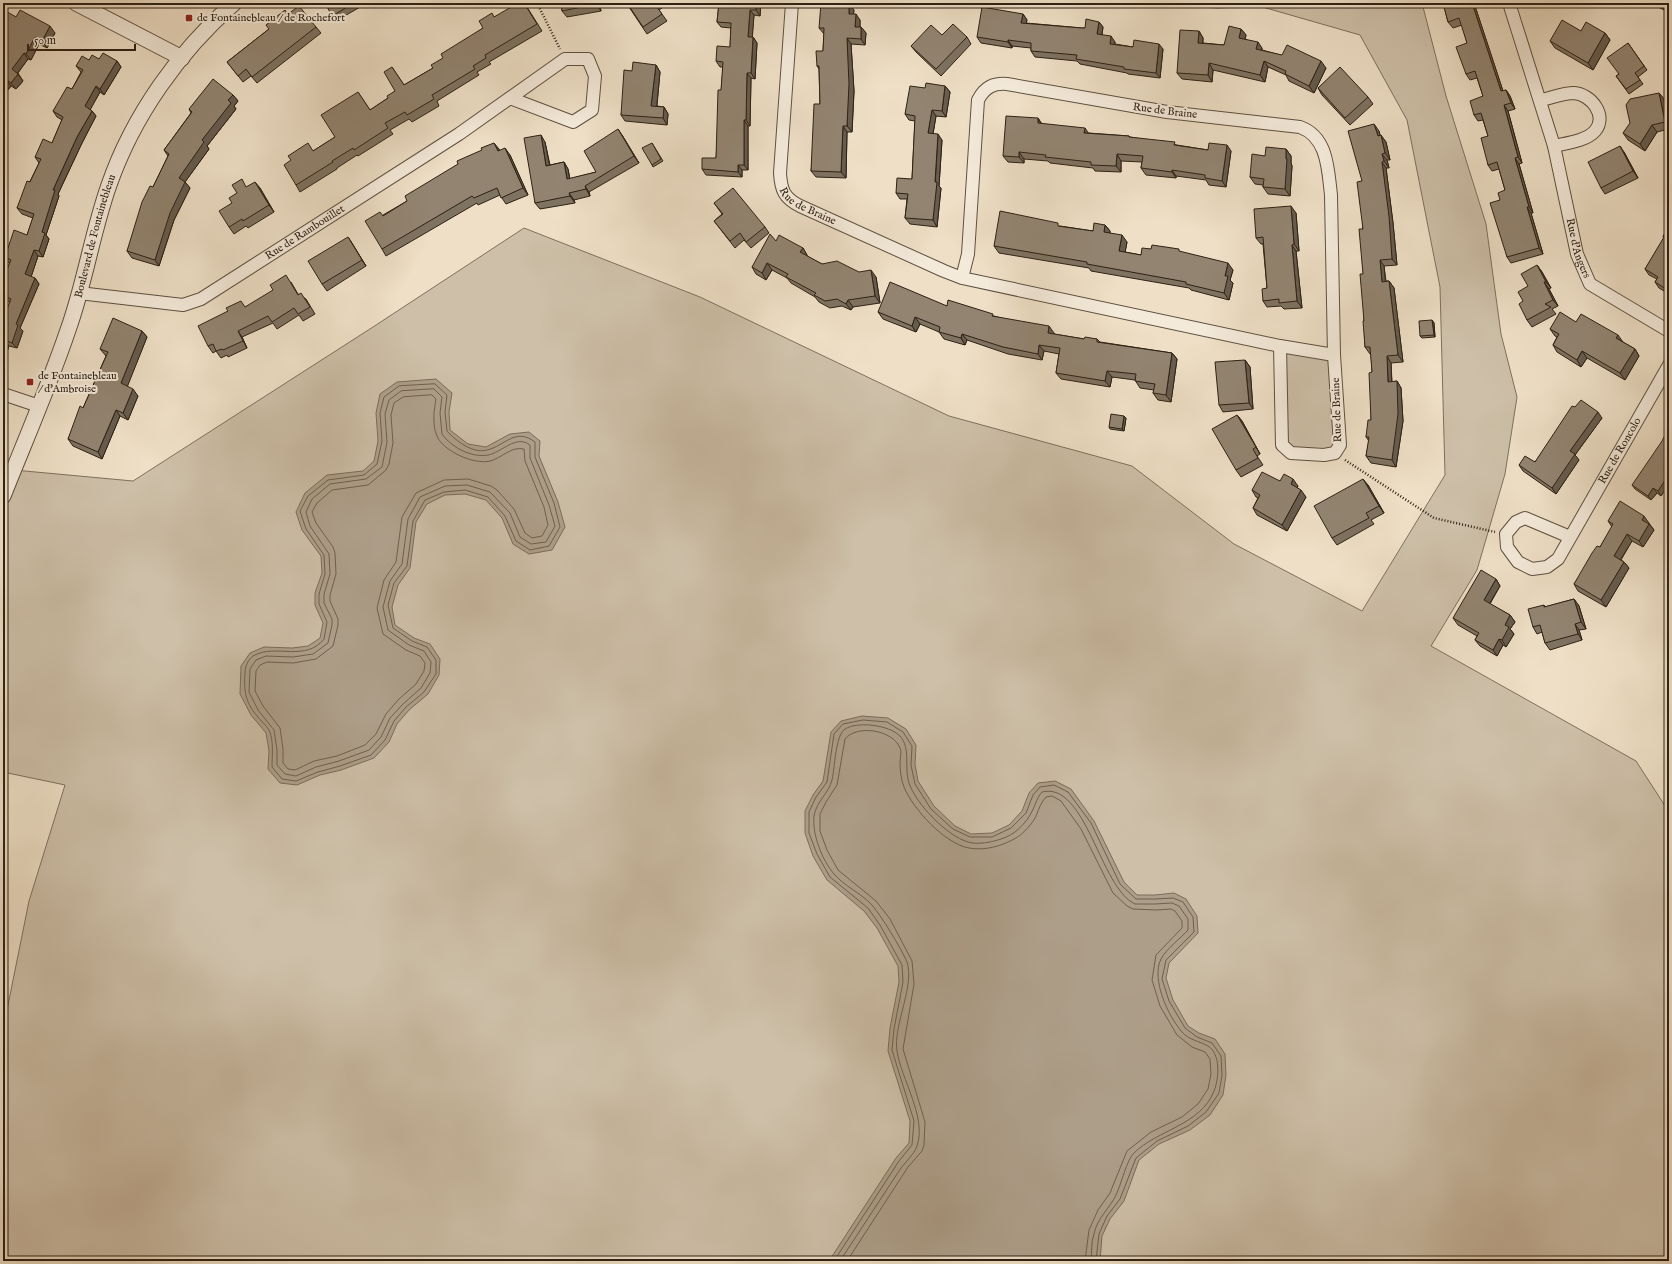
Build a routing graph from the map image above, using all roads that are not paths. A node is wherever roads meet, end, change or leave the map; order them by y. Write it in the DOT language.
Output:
graph roads {
  1 [pos="76,3"];
  2 [pos="234,3"];
  3 [pos="792,3"];
  4 [pos="1509,3"];
  5 [pos="182,58"];
  6 [pos="510,98"];
  7 [pos="1541,100"];
  8 [pos="1554,146"];
  9 [pos="962,278"];
  10 [pos="79,293"];
  11 [pos="1669,331"];
  12 [pos="1280,346"];
  13 [pos="1334,355"];
  14 [pos="1669,365"];
  15 [pos="3,394"];
  16 [pos="39,406"];
  17 [pos="3,496"];
  18 [pos="1570,537"];
  1 -- 5 [label="street"];
  2 -- 5 [label="street, Boulevard de Fontainebleau"];
  3 -- 9 [label="street, Rue de Braine"];
  4 -- 7 [label="street, Rue d'Angers"];
  5 -- 10 [label="street, Boulevard de Fontainebleau"];
  6 -- 6 [label="street, Rue de Rambouillet"];
  6 -- 10 [label="street, Rue de Rambouillet"];
  7 -- 8 [label="street, Rue d'Angers"];
  7 -- 8 [label="street"];
  8 -- 11 [label="street, Rue d'Angers"];
  9 -- 12 [label="street, Rue de Braine"];
  9 -- 13 [label="street, Rue de Braine"];
  10 -- 16 [label="street, Boulevard de Fontainebleau"];
  12 -- 13 [label="street, Rue de Braine"];
  12 -- 13 [label="street, Rue de Braine"];
  14 -- 18 [label="street, Rue de Roncolo"];
  15 -- 16 [label="street"];
  16 -- 17 [label="street, Boulevard de Fontainebleau"];
  18 -- 18 [label="street, Rue de Roncolo"];
}
